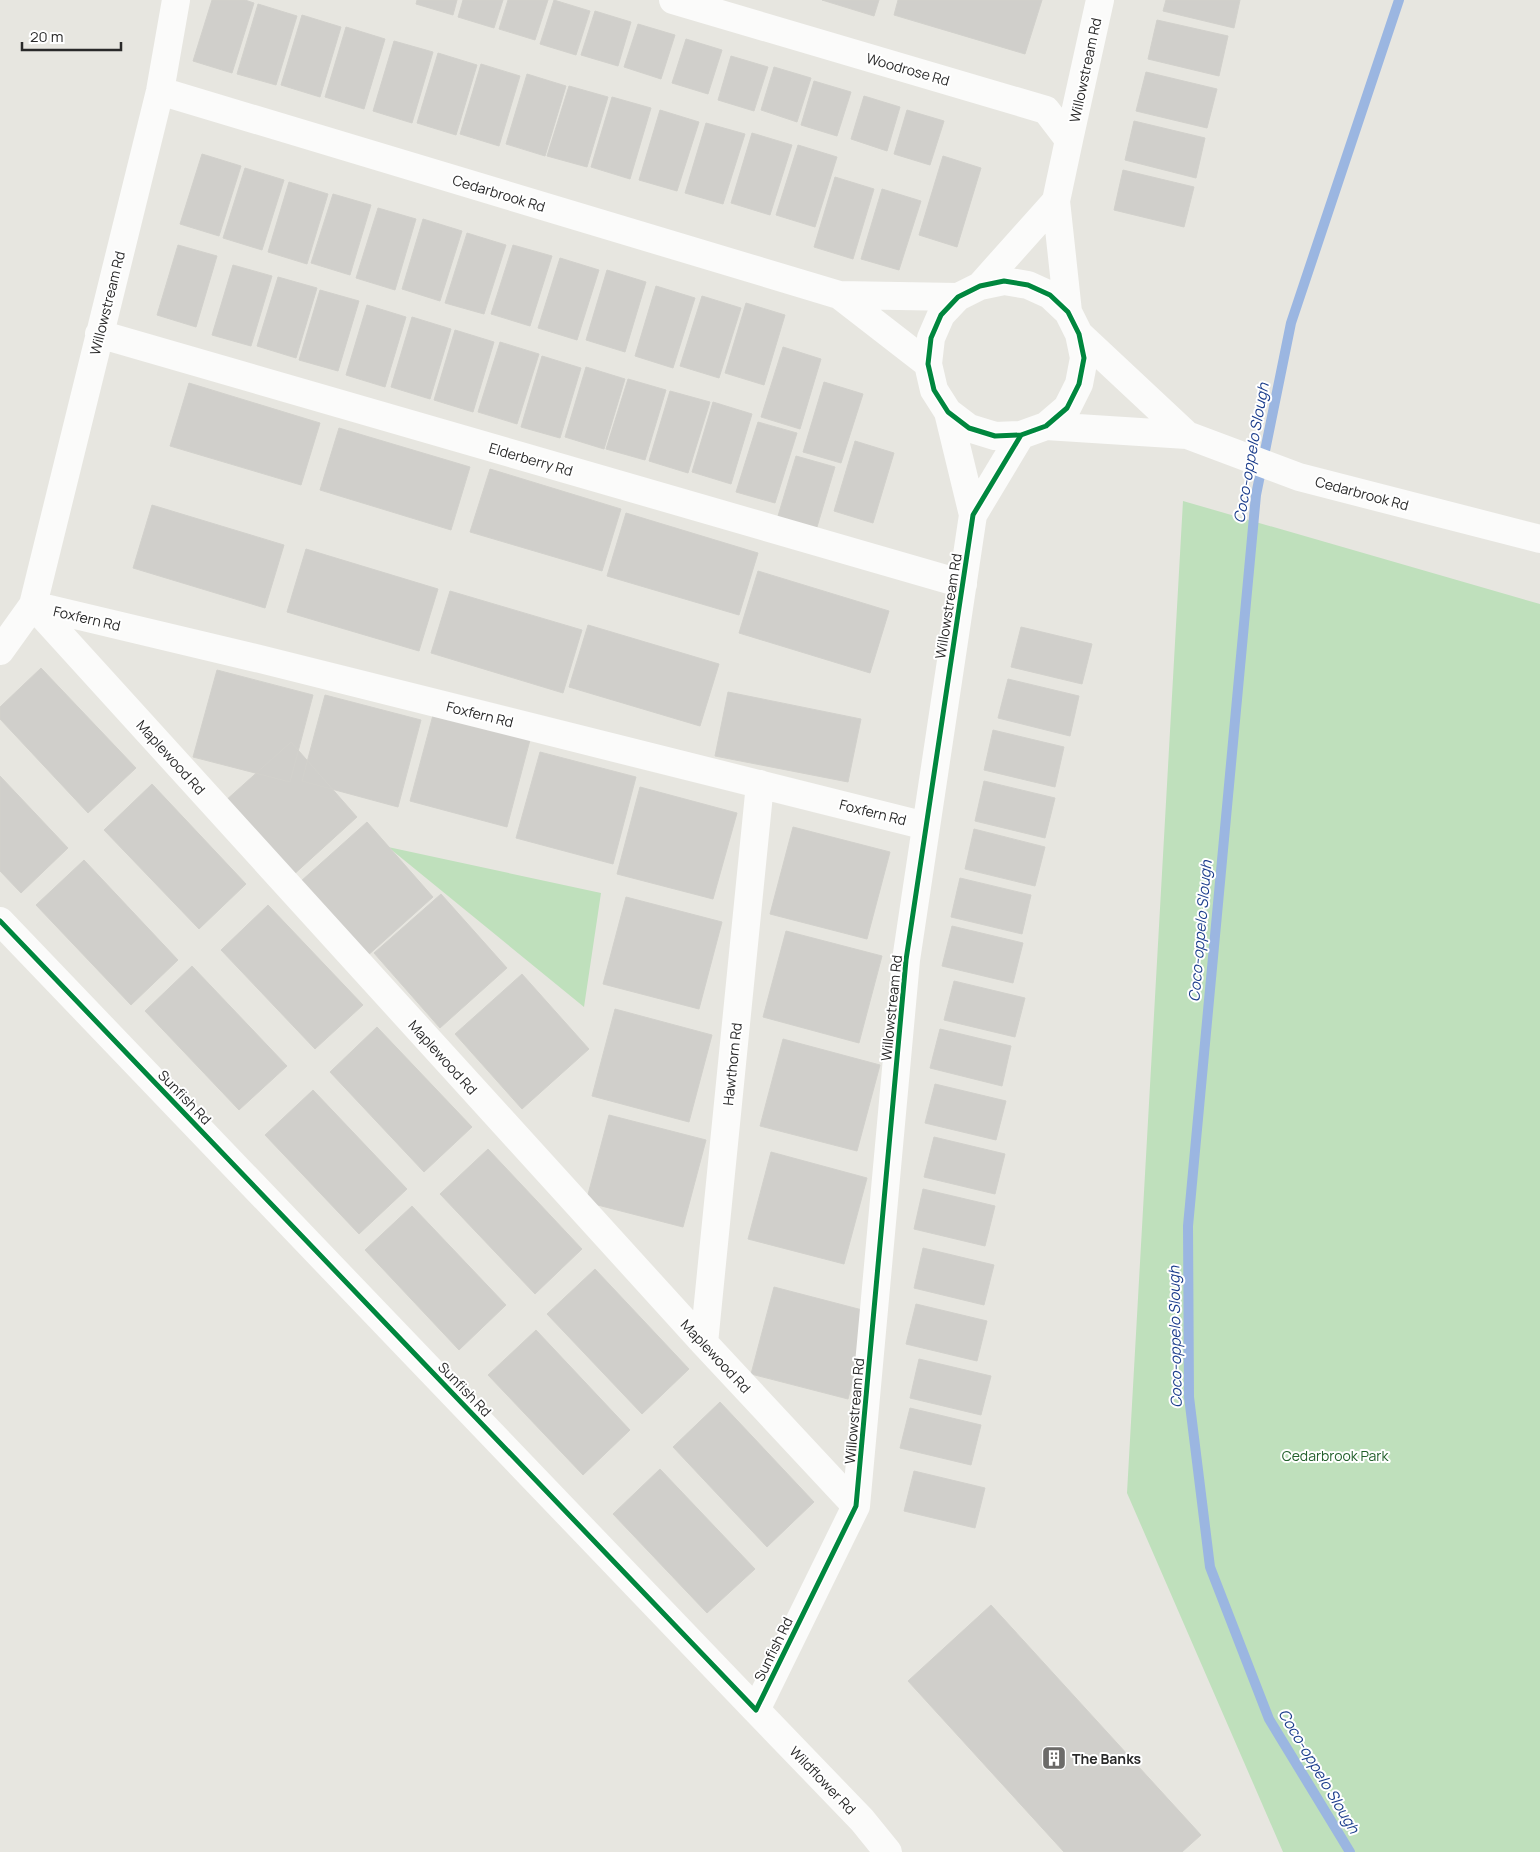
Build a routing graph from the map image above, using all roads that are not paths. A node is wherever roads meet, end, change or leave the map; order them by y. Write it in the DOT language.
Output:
graph roads {
  1 [pos="176,0"];
  2 [pos="673,0"];
  3 [pos="1100,0"];
  4 [pos="160,91"];
  5 [pos="1069,140"];
  6 [pos="1056,202"];
  7 [pos="969,292"];
  8 [pos="839,295"];
  9 [pos="1073,323"];
  10 [pos="98,334"];
  11 [pos="928,364"];
  12 [pos="948,412"];
  13 [pos="1046,426"];
  14 [pos="1187,434"];
  15 [pos="1021,435"];
  16 [pos="973,515"];
  17 [pos="1540,539"];
  18 [pos="963,584"];
  19 [pos="33,605"];
  20 [pos="0,651"];
  21 [pos="760,784"];
  22 [pos="926,826"];
  23 [pos="0,921"];
  24 [pos="704,1343"];
  25 [pos="856,1506"];
  26 [pos="756,1710"];
  27 [pos="888,1852"];
  1 -- 4 [label="street, Willowstream Rd"];
  2 -- 5 [label="street, Woodrose Rd"];
  3 -- 5 [label="street, Willowstream Rd"];
  4 -- 8 [label="street, Cedarbrook Rd"];
  4 -- 10 [label="street, Willowstream Rd"];
  5 -- 6 [label="street"];
  6 -- 7 [label="street"];
  6 -- 9 [label="street"];
  7 -- 8 [label="street"];
  7 -- 9 [label="street"];
  7 -- 11 [label="street"];
  8 -- 11 [label="street"];
  9 -- 13 [label="street"];
  9 -- 14 [label="street"];
  10 -- 18 [label="street, Elderberry Rd"];
  10 -- 19 [label="street, Willowstream Rd"];
  11 -- 12 [label="street"];
  12 -- 15 [label="street"];
  12 -- 16 [label="street"];
  13 -- 14 [label="street"];
  13 -- 15 [label="street"];
  14 -- 17 [label="street, Cedarbrook Rd"];
  15 -- 16 [label="street"];
  16 -- 18 [label="street, Willowstream Rd"];
  18 -- 22 [label="street, Willowstream Rd"];
  19 -- 20 [label="street"];
  19 -- 21 [label="street, Foxfern Rd"];
  19 -- 24 [label="street, Maplewood Rd"];
  21 -- 22 [label="street, Foxfern Rd"];
  21 -- 24 [label="street, Hawthorn Rd"];
  22 -- 25 [label="street, Willowstream Rd"];
  23 -- 26 [label="street, Sunfish Rd"];
  24 -- 25 [label="street, Maplewood Rd"];
  25 -- 26 [label="street, Sunfish Rd"];
  26 -- 27 [label="street, Wildflower Rd"];
}
